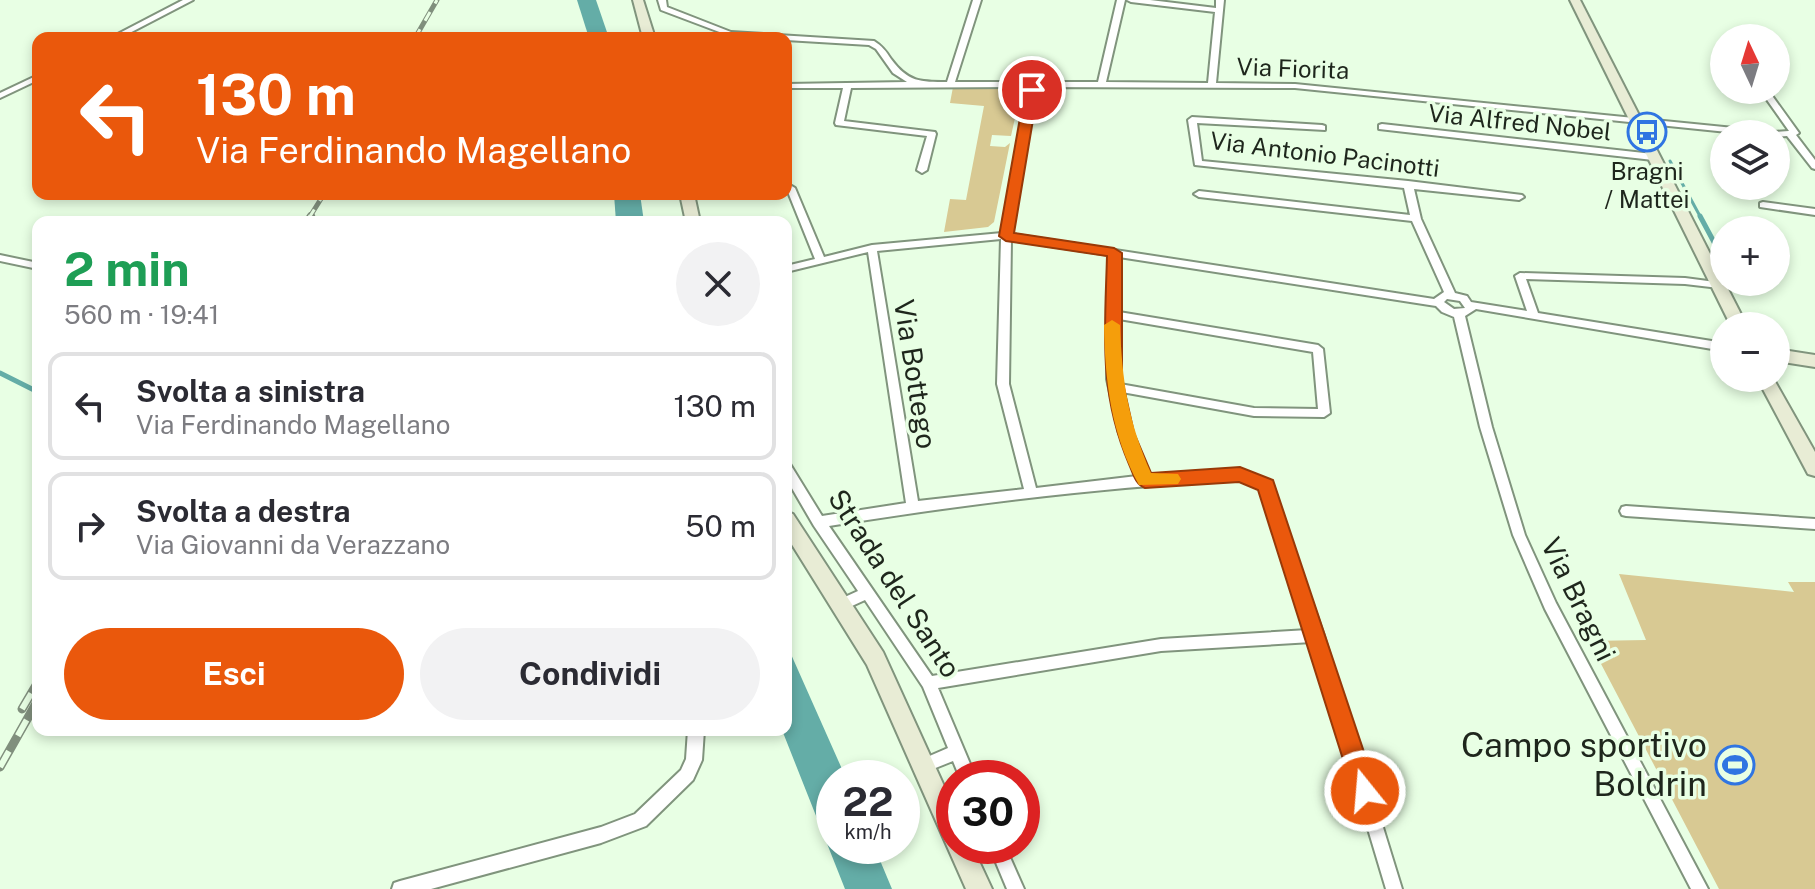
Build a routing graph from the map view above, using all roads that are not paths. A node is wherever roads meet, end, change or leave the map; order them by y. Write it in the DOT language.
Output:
graph roads {
  1 [pos="189,0"];
  2 [pos="638,0"];
  3 [pos="662,0"];
  4 [pos="977,0"];
  5 [pos="1121,0"];
  6 [pos="1131,0"];
  7 [pos="1575,0"];
  8 [pos="1219,5"];
  9 [pos="126,32"];
  10 [pos="647,32"];
  11 [pos="725,32"];
  12 [pos="792,38"];
  13 [pos="32,80"];
  14 [pos="26,83"];
  15 [pos="32,84"];
  16 [pos="915,84"];
  17 [pos="950,84"];
  18 [pos="1102,84"];
  19 [pos="848,85"];
  20 [pos="1033,85"];
  21 [pos="792,86"];
  22 [pos="1212,86"];
  23 [pos="0,96"];
  24 [pos="1774,104"];
  25 [pos="1633,118"];
  26 [pos="1382,127"];
  27 [pos="1710,127"];
  28 [pos="1322,128"];
  29 [pos="1791,135"];
  30 [pos="1653,157"];
  31 [pos="1815,166"];
  32 [pos="922,170"];
  33 [pos="1408,184"];
  34 [pos="792,193"];
  35 [pos="1199,194"];
  36 [pos="1519,197"];
  37 [pos="1763,205"];
  38 [pos="1815,212"];
  39 [pos="1416,219"];
  40 [pos="1006,236"];
  41 [pos="872,248"];
  42 [pos="1114,253"];
  43 [pos="0,258"];
  44 [pos="821,261"];
  45 [pos="32,265"];
  46 [pos="792,268"];
  47 [pos="1710,268"];
  48 [pos="1710,285"];
  49 [pos="1451,295"];
  50 [pos="1439,303"];
  51 [pos="1465,310"];
  52 [pos="1113,315"];
  53 [pos="1534,317"];
  54 [pos="1710,345"];
  55 [pos="1790,357"];
  56 [pos="1815,361"];
  57 [pos="1115,387"];
  58 [pos="1773,392"];
  59 [pos="1815,469"];
  60 [pos="792,477"];
  61 [pos="1145,480"];
  62 [pos="1031,492"];
  63 [pos="913,507"];
  64 [pos="1626,511"];
  65 [pos="819,522"];
  66 [pos="1815,524"];
  67 [pos="792,528"];
  68 [pos="867,593"];
  69 [pos="841,605"];
  70 [pos="1317,636"];
  71 [pos="929,683"];
  72 [pos="696,736"];
  73 [pos="957,752"];
  74 [pos="960,760"];
  75 [pos="923,766"];
  76 [pos="936,795"];
  77 [pos="967,864"];
  78 [pos="1005,864"];
  79 [pos="400,889"];
  80 [pos="979,889"];
  81 [pos="1016,889"];
  82 [pos="1394,889"];
  83 [pos="1700,889"];
  1 -- 9 [label="street"];
  2 -- 10 [label="street"];
  3 -- 11 [label="street"];
  4 -- 17 [label="street"];
  5 -- 18 [label="street"];
  6 -- 8 [label="street"];
  7 -- 25 [label="street"];
  8 -- 22 [label="street"];
  12 -- 16 [label="street"];
  13 -- 14 [label="street"];
  14 -- 15 [label="street"];
  14 -- 23 [label="street"];
  16 -- 17 [label="street, Via Fiorita"];
  16 -- 19 [label="street, Via Fiorita"];
  17 -- 20 [label="street, Via Fiorita"];
  18 -- 20 [label="street, Via Fiorita"];
  18 -- 22 [label="street, Via Fiorita"];
  19 -- 21 [label="street, Via Fiorita"];
  19 -- 32 [label="street"];
  20 -- 40 [label="street"];
  22 -- 25 [label="street, Via Fiorita"];
  24 -- 29 [label="street"];
  25 -- 27 [label="street, Via Fiorita"];
  25 -- 30 [label="street"];
  26 -- 30 [label="street, Via Alfred Nobel"];
  28 -- 33 [label="street, Via Antonio Pacinotti"];
  29 -- 31 [label="street"];
  30 -- 47 [label="street"];
  33 -- 36 [label="street, Via Antonio Pacinotti"];
  33 -- 39 [label="street"];
  34 -- 44 [label="street"];
  35 -- 39 [label="street"];
  37 -- 38 [label="street"];
  39 -- 49 [label="street"];
  40 -- 41 [label="street"];
  40 -- 42 [label="street"];
  40 -- 62 [label="street"];
  41 -- 44 [label="street"];
  41 -- 63 [label="street, Via Bottego"];
  42 -- 50 [label="street"];
  42 -- 52 [label="street"];
  43 -- 45 [label="street"];
  44 -- 46 [label="street"];
  48 -- 53 [label="street"];
  49 -- 50 [label="street"];
  49 -- 51 [label="street"];
  50 -- 51 [label="street"];
  51 -- 53 [label="street"];
  51 -- 83 [label="street, Via Bragni"];
  52 -- 57 [label="street"];
  52 -- 57 [label="street"];
  53 -- 54 [label="street"];
  55 -- 56 [label="street"];
  57 -- 61 [label="street"];
  58 -- 59 [label="street"];
  60 -- 65 [label="street, Strada del Santo"];
  61 -- 62 [label="street"];
  61 -- 70 [label="street"];
  62 -- 63 [label="street"];
  63 -- 65 [label="street"];
  64 -- 66 [label="street"];
  65 -- 68 [label="street, Strada del Santo"];
  67 -- 69 [label="street, Strada del Santo"];
  68 -- 69 [label="street"];
  68 -- 71 [label="street, Strada del Santo"];
  69 -- 75 [label="street, Strada del Santo"];
  70 -- 71 [label="street"];
  70 -- 82 [label="street"];
  71 -- 73 [label="street, Strada del Santo"];
  72 -- 79 [label="street"];
  73 -- 74 [label="street, Strada del Santo"];
  73 -- 75 [label="street"];
  75 -- 76 [label="street, Strada del Santo"];
  77 -- 80 [label="street"];
  78 -- 81 [label="street"];
}
